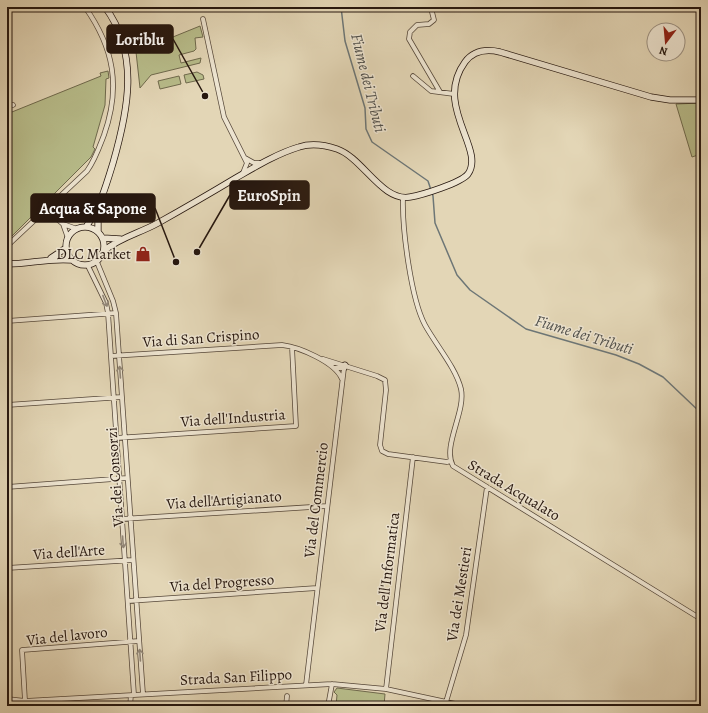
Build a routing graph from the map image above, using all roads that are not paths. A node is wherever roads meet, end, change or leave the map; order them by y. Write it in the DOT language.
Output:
graph roads {
  1 [pos="85,7"];
  2 [pos="105,7"];
  3 [pos="432,12"];
  4 [pos="203,19"];
  5 [pos="413,76"];
  6 [pos="440,92"];
  7 [pos="454,94"];
  8 [pos="701,100"];
  9 [pos="13,104"];
  10 [pos="7,107"];
  11 [pos="248,162"];
  12 [pos="263,162"];
  13 [pos="255,167"];
  14 [pos="241,175"];
  15 [pos="403,198"];
  16 [pos="98,208"];
  17 [pos="46,210"];
  18 [pos="63,224"];
  19 [pos="86,227"];
  20 [pos="76,229"];
  21 [pos="98,231"];
  22 [pos="68,238"];
  23 [pos="103,238"];
  24 [pos="120,239"];
  25 [pos="7,246"];
  26 [pos="66,248"];
  27 [pos="105,250"];
  28 [pos="49,259"];
  29 [pos="71,260"];
  30 [pos="97,262"];
  31 [pos="7,264"];
  32 [pos="88,266"];
  33 [pos="108,313"];
  34 [pos="116,313"];
  35 [pos="7,321"];
  36 [pos="292,347"];
  37 [pos="111,356"];
  38 [pos="118,356"];
  39 [pos="316,358"];
  40 [pos="344,367"];
  41 [pos="335,368"];
  42 [pos="342,379"];
  43 [pos="114,397"];
  44 [pos="122,397"];
  45 [pos="7,405"];
  46 [pos="116,438"];
  47 [pos="124,438"];
  48 [pos="413,458"];
  49 [pos="450,461"];
  50 [pos="119,478"];
  51 [pos="127,478"];
  52 [pos="7,487"];
  53 [pos="487,488"];
  54 [pos="327,506"];
  55 [pos="130,518"];
  56 [pos="122,519"];
  57 [pos="125,560"];
  58 [pos="133,560"];
  59 [pos="7,568"];
  60 [pos="317,588"];
  61 [pos="136,600"];
  62 [pos="128,601"];
  63 [pos="701,619"];
  64 [pos="139,641"];
  65 [pos="130,642"];
  66 [pos="332,684"];
  67 [pos="306,685"];
  68 [pos="386,689"];
  69 [pos="143,694"];
  70 [pos="132,695"];
  71 [pos="287,696"];
  72 [pos="7,699"];
  73 [pos="25,701"];
  74 [pos="446,702"];
  75 [pos="130,706"];
  76 [pos="286,706"];
  77 [pos="328,706"];
  78 [pos="465,706"];
  1 -- 17 [label="street"];
  2 -- 16 [label="main road"];
  3 -- 6 [label="street"];
  4 -- 11 [label="street"];
  5 -- 6 [label="street"];
  6 -- 7 [label="street"];
  7 -- 8 [label="main road"];
  7 -- 15 [label="main road"];
  9 -- 10 [label="street"];
  11 -- 12 [label="street"];
  11 -- 13 [label="street"];
  11 -- 14 [label="street"];
  12 -- 13 [label="main road"];
  12 -- 15 [label="main road"];
  13 -- 14 [label="main road"];
  14 -- 24 [label="main road"];
  15 -- 49 [label="street, Strada Acqualato"];
  16 -- 19 [label="main road"];
  16 -- 21 [label="main road"];
  17 -- 18 [label="street"];
  17 -- 25 [label="street"];
  18 -- 20 [label="street"];
  18 -- 22 [label="street"];
  19 -- 20 [label="main road"];
  19 -- 21 [label="main road"];
  20 -- 22 [label="main road"];
  21 -- 23 [label="main road"];
  22 -- 26 [label="main road"];
  23 -- 24 [label="main road"];
  23 -- 27 [label="main road"];
  24 -- 27 [label="main road"];
  26 -- 28 [label="main road"];
  26 -- 29 [label="main road"];
  27 -- 30 [label="main road"];
  28 -- 29 [label="main road"];
  28 -- 31 [label="main road"];
  29 -- 32 [label="main road"];
  30 -- 32 [label="main road"];
  30 -- 34 [label="street, Via dei Consorzi"];
  32 -- 33 [label="street, Via dei Consorzi, one-way"];
  33 -- 34 [label="street"];
  33 -- 35 [label="street"];
  33 -- 37 [label="street, Via dei Consorzi"];
  34 -- 38 [label="street, Via dei Consorzi"];
  36 -- 38 [label="street, Via di San Crispino"];
  36 -- 39 [label="street"];
  36 -- 47 [label="street, Via dell'Industria"];
  37 -- 38 [label="street, Via di San Crispino"];
  37 -- 43 [label="street, Via dei Consorzi"];
  44 -- 38 [label="street, Via dei Consorzi, one-way"];
  39 -- 40 [label="street"];
  39 -- 41 [label="street"];
  40 -- 41 [label="street"];
  40 -- 42 [label="street, Via del Commercio"];
  40 -- 48 [label="street"];
  41 -- 42 [label="street"];
  42 -- 54 [label="street, Via del Commercio"];
  43 -- 44 [label="street"];
  43 -- 45 [label="street"];
  43 -- 46 [label="street, Via dei Consorzi"];
  44 -- 47 [label="street, Via dei Consorzi"];
  46 -- 47 [label="street, Via dell'Industria"];
  46 -- 50 [label="street, Via dei Consorzi"];
  47 -- 51 [label="street, Via dei Consorzi"];
  48 -- 49 [label="street"];
  48 -- 68 [label="street, Via dell'Informatica"];
  49 -- 53 [label="street, Strada Acqualato"];
  50 -- 51 [label="street"];
  50 -- 52 [label="street"];
  50 -- 56 [label="street, Via dei Consorzi"];
  51 -- 55 [label="street, Via dei Consorzi"];
  53 -- 63 [label="street, Strada Acqualato"];
  53 -- 74 [label="street, Via dei Mestieri"];
  54 -- 55 [label="street, Via dell'Artigianato"];
  54 -- 60 [label="street, Via del Commercio"];
  55 -- 56 [label="street, Via dell'Artigianato"];
  55 -- 58 [label="street, Via dei Consorzi"];
  56 -- 57 [label="street, Via dei Consorzi, one-way"];
  57 -- 58 [label="street, Via dell'Arte"];
  57 -- 59 [label="street, Via dell'Arte"];
  57 -- 62 [label="street, Via dei Consorzi"];
  58 -- 61 [label="street, Via dei Consorzi"];
  60 -- 61 [label="street, Via del Progresso"];
  60 -- 67 [label="street, Via del Commercio"];
  61 -- 62 [label="street, Via del Progresso"];
  61 -- 64 [label="street, Via dei Consorzi"];
  62 -- 65 [label="street, Via dei Consorzi"];
  64 -- 65 [label="street, Via del lavoro"];
  69 -- 64 [label="street, Via dei Consorzi, one-way"];
  65 -- 70 [label="street, Via dei Consorzi"];
  65 -- 73 [label="street, Via del lavoro"];
  66 -- 67 [label="street, Strada San Filippo"];
  66 -- 68 [label="street, Strada San Filippo"];
  66 -- 77 [label="street"];
  67 -- 69 [label="street, Strada San Filippo"];
  68 -- 74 [label="street, Strada San Filippo"];
  69 -- 70 [label="street, Strada San Filippo"];
  70 -- 73 [label="street, Strada San Filippo"];
  70 -- 75 [label="street, Via dei Consorzi"];
  71 -- 76 [label="street"];
  72 -- 73 [label="street, Strada San Filippo"];
  74 -- 78 [label="street, Strada San Filippo"];
}
